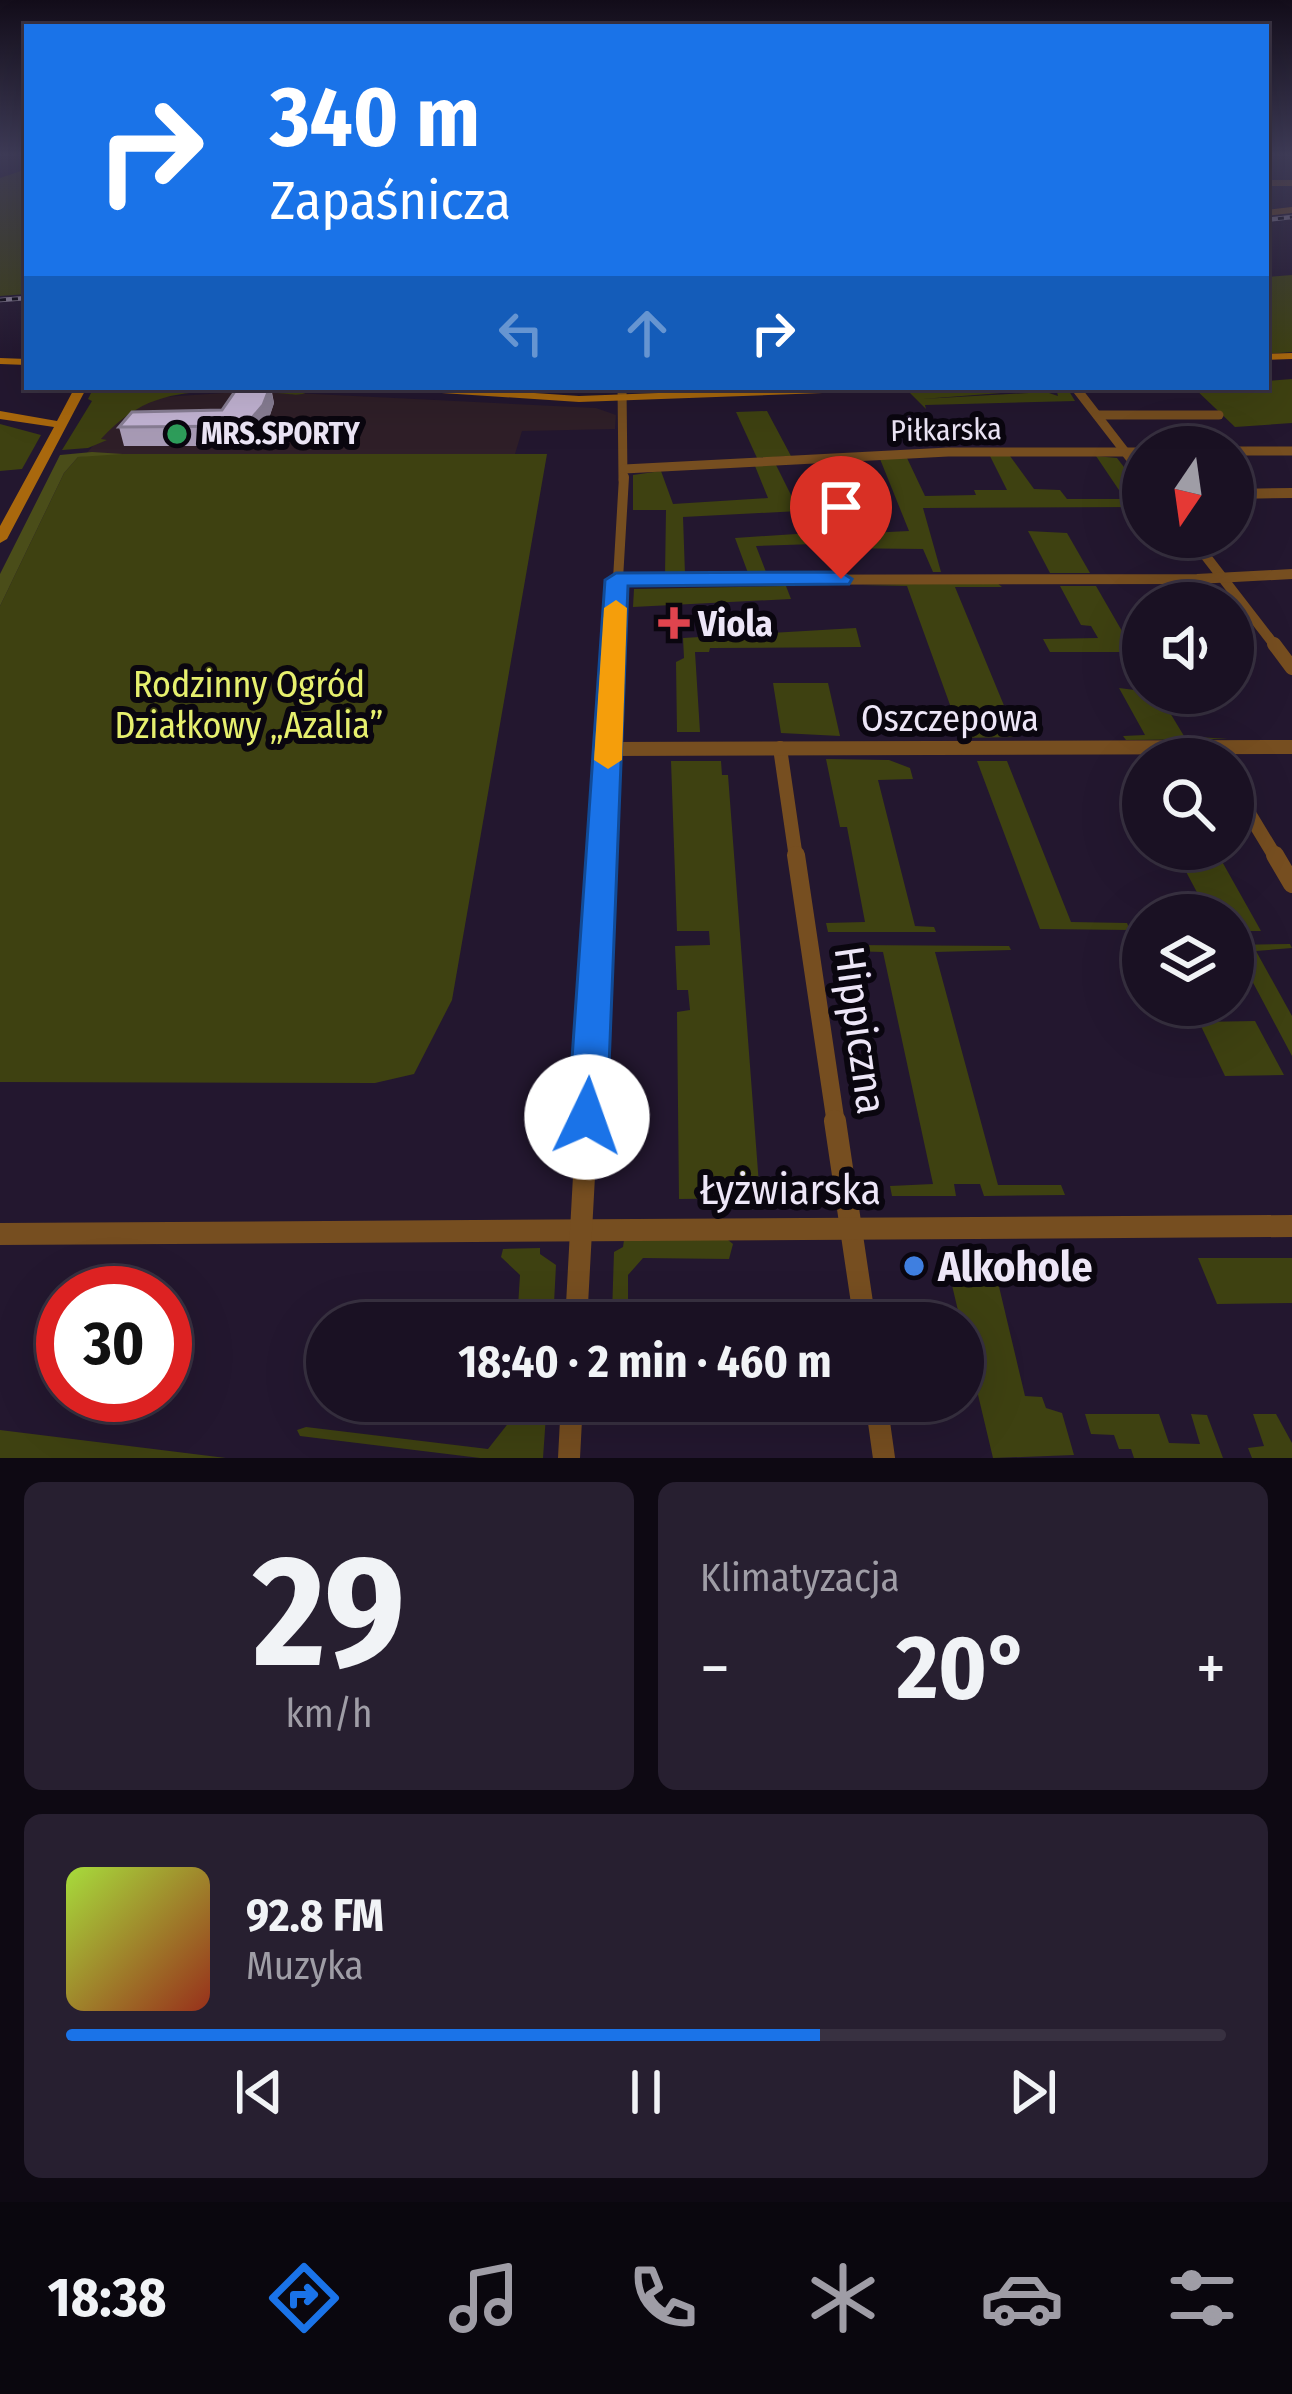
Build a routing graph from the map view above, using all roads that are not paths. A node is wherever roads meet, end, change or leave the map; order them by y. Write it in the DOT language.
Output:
graph roads {
  1 [pos="79,390"];
  2 [pos="437,390"];
  3 [pos="732,390"];
  4 [pos="1078,390"];
  5 [pos="622,392"];
  6 [pos="0,415"];
  7 [pos="1219,415"];
  8 [pos="1097,416"];
  9 [pos="61,425"];
  10 [pos="1122,448"];
  11 [pos="1254,451"];
  12 [pos="1292,451"];
  13 [pos="1122,452"];
  14 [pos="624,469"];
  15 [pos="1254,494"];
  16 [pos="1292,494"];
  17 [pos="0,539"];
  18 [pos="1207,558"];
  19 [pos="1292,574"];
  20 [pos="1222,578"];
  21 [pos="616,580"];
  22 [pos="1292,668"];
  23 [pos="1292,747"];
  24 [pos="609,748"];
  25 [pos="780,748"];
  26 [pos="1254,750"];
  27 [pos="1122,752"];
  28 [pos="1254,822"];
  29 [pos="1292,884"];
  30 [pos="1292,1226"];
  31 [pos="851,1227"];
  32 [pos="580,1230"];
  33 [pos="0,1234"];
  34 [pos="577,1302"];
  35 [pos="862,1302"];
  36 [pos="571,1422"];
  37 [pos="878,1422"];
  38 [pos="569,1458"];
  39 [pos="884,1458"];
  1 -- 9 [label="main road"];
  2 -- 5 [label="main road"];
  3 -- 5 [label="main road"];
  4 -- 8 [label="street"];
  5 -- 14 [label="street"];
  6 -- 9 [label="main road"];
  7 -- 8 [label="street"];
  8 -- 10 [label="street"];
  9 -- 17 [label="main road"];
  11 -- 12 [label="street"];
  13 -- 14 [label="street, Piłkarska"];
  14 -- 21 [label="street"];
  15 -- 16 [label="street"];
  18 -- 20 [label="street"];
  19 -- 20 [label="street"];
  20 -- 21 [label="street"];
  20 -- 22 [label="street"];
  21 -- 24 [label="street"];
  23 -- 26 [label="street, Oszczepowa"];
  24 -- 25 [label="street, Oszczepowa"];
  24 -- 32 [label="street"];
  25 -- 27 [label="street, Oszczepowa"];
  25 -- 31 [label="street, Hippiczna"];
  28 -- 29 [label="street"];
  30 -- 31 [label="street, Łyżwiarska"];
  31 -- 32 [label="street, Łyżwiarska"];
  31 -- 35 [label="street, Hippiczna"];
  32 -- 33 [label="street, Łyżwiarska"];
  32 -- 34 [label="street"];
  36 -- 38 [label="street"];
  37 -- 39 [label="street"];
}
